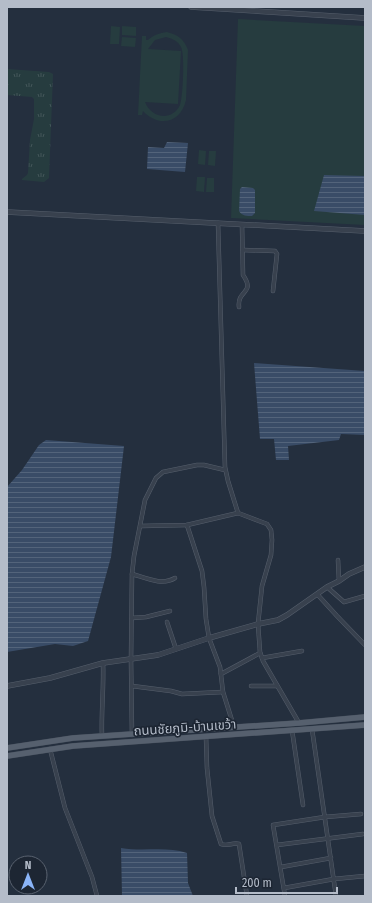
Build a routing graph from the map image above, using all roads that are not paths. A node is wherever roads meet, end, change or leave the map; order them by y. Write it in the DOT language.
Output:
graph roads {
  1 [pos="191,7"];
  2 [pos="365,18"];
  3 [pos="7,212"];
  4 [pos="218,223"];
  5 [pos="242,225"];
  6 [pos="365,231"];
  7 [pos="243,250"];
  8 [pos="273,291"];
  9 [pos="239,307"];
  10 [pos="225,470"];
  11 [pos="238,513"];
  12 [pos="187,525"];
  13 [pos="141,526"];
  14 [pos="338,560"];
  15 [pos="365,567"];
  16 [pos="132,574"];
  17 [pos="175,578"];
  18 [pos="339,581"];
  19 [pos="327,587"];
  20 [pos="317,594"];
  21 [pos="365,596"];
  22 [pos="170,611"];
  23 [pos="132,618"];
  24 [pos="167,622"];
  25 [pos="258,624"];
  26 [pos="209,638"];
  27 [pos="365,645"];
  28 [pos="176,649"];
  29 [pos="302,651"];
  30 [pos="261,655"];
  31 [pos="131,660"];
  32 [pos="103,663"];
  33 [pos="221,674"];
  34 [pos="7,686"];
  35 [pos="132,686"];
  36 [pos="251,686"];
  37 [pos="277,686"];
  38 [pos="223,692"];
  39 [pos="365,717"];
  40 [pos="299,723"];
  41 [pos="365,725"];
  42 [pos="234,727"];
  43 [pos="312,729"];
  44 [pos="292,730"];
  45 [pos="152,733"];
  46 [pos="132,734"];
  47 [pos="102,736"];
  48 [pos="206,737"];
  49 [pos="153,740"];
  50 [pos="7,748"];
  51 [pos="50,749"];
  52 [pos="7,756"];
  53 [pos="303,805"];
  54 [pos="361,814"];
  55 [pos="325,818"];
  56 [pos="363,834"];
  57 [pos="328,839"];
  58 [pos="277,845"];
  59 [pos="331,858"];
  60 [pos="281,867"];
  61 [pos="365,876"];
  62 [pos="334,879"];
  63 [pos="284,888"];
  64 [pos="97,896"];
  65 [pos="248,896"];
  66 [pos="285,896"];
  67 [pos="336,896"];
  1 -- 2 [label="street"];
  3 -- 4 [label="street"];
  4 -- 5 [label="street"];
  4 -- 10 [label="street"];
  5 -- 6 [label="street"];
  5 -- 7 [label="street"];
  7 -- 8 [label="street"];
  7 -- 9 [label="street"];
  10 -- 11 [label="street"];
  10 -- 13 [label="street"];
  11 -- 12 [label="street"];
  11 -- 25 [label="street"];
  12 -- 13 [label="street"];
  12 -- 26 [label="street"];
  13 -- 16 [label="street"];
  14 -- 18 [label="street"];
  15 -- 18 [label="street"];
  16 -- 17 [label="street"];
  16 -- 23 [label="street"];
  18 -- 19 [label="street"];
  19 -- 20 [label="street"];
  19 -- 21 [label="street"];
  20 -- 25 [label="street"];
  20 -- 27 [label="street"];
  22 -- 23 [label="street"];
  23 -- 31 [label="street"];
  24 -- 28 [label="street"];
  25 -- 26 [label="street"];
  25 -- 30 [label="street"];
  26 -- 28 [label="street"];
  26 -- 33 [label="street"];
  28 -- 31 [label="street"];
  29 -- 30 [label="street"];
  30 -- 33 [label="street"];
  30 -- 37 [label="street"];
  31 -- 32 [label="street"];
  31 -- 35 [label="street"];
  32 -- 34 [label="street"];
  32 -- 47 [label="street"];
  33 -- 38 [label="street"];
  35 -- 38 [label="street"];
  35 -- 46 [label="street"];
  36 -- 37 [label="street"];
  37 -- 40 [label="street"];
  38 -- 42 [label="street"];
  39 -- 40 [label="main road, ถนนชัยภูมิ-บ้านเขว้า"];
  40 -- 42 [label="main road, ถนนชัยภูมิ-บ้านเขว้า"];
  41 -- 43 [label="main road, ถนนชัยภูมิ-บ้านเขว้า"];
  42 -- 45 [label="main road, ถนนชัยภูมิ-บ้านเขว้า"];
  43 -- 44 [label="main road, ถนนชัยภูมิ-บ้านเขว้า"];
  43 -- 55 [label="street"];
  44 -- 48 [label="main road, ถนนชัยภูมิ-บ้านเขว้า"];
  44 -- 53 [label="street"];
  45 -- 46 [label="main road, ถนนชัยภูมิ-บ้านเขว้า"];
  45 -- 49 [label="main road"];
  46 -- 47 [label="main road, ถนนชัยภูมิ-บ้านเขว้า"];
  47 -- 50 [label="main road, ถนนชัยภูมิ-บ้านเขว้า"];
  48 -- 49 [label="main road, ถนนชัยภูมิ-บ้านเขว้า"];
  48 -- 65 [label="street"];
  49 -- 51 [label="main road, ถนนชัยภูมิ-บ้านเขว้า"];
  51 -- 52 [label="main road, ถนนชัยภูมิ-บ้านเขว้า"];
  51 -- 64 [label="street"];
  54 -- 55 [label="street"];
  55 -- 57 [label="street"];
  55 -- 58 [label="street"];
  56 -- 57 [label="street"];
  57 -- 58 [label="street"];
  57 -- 59 [label="street"];
  58 -- 60 [label="street"];
  59 -- 60 [label="street"];
  59 -- 62 [label="street"];
  60 -- 63 [label="street"];
  61 -- 62 [label="street"];
  62 -- 63 [label="street"];
  62 -- 67 [label="street"];
  63 -- 66 [label="street"];
}
